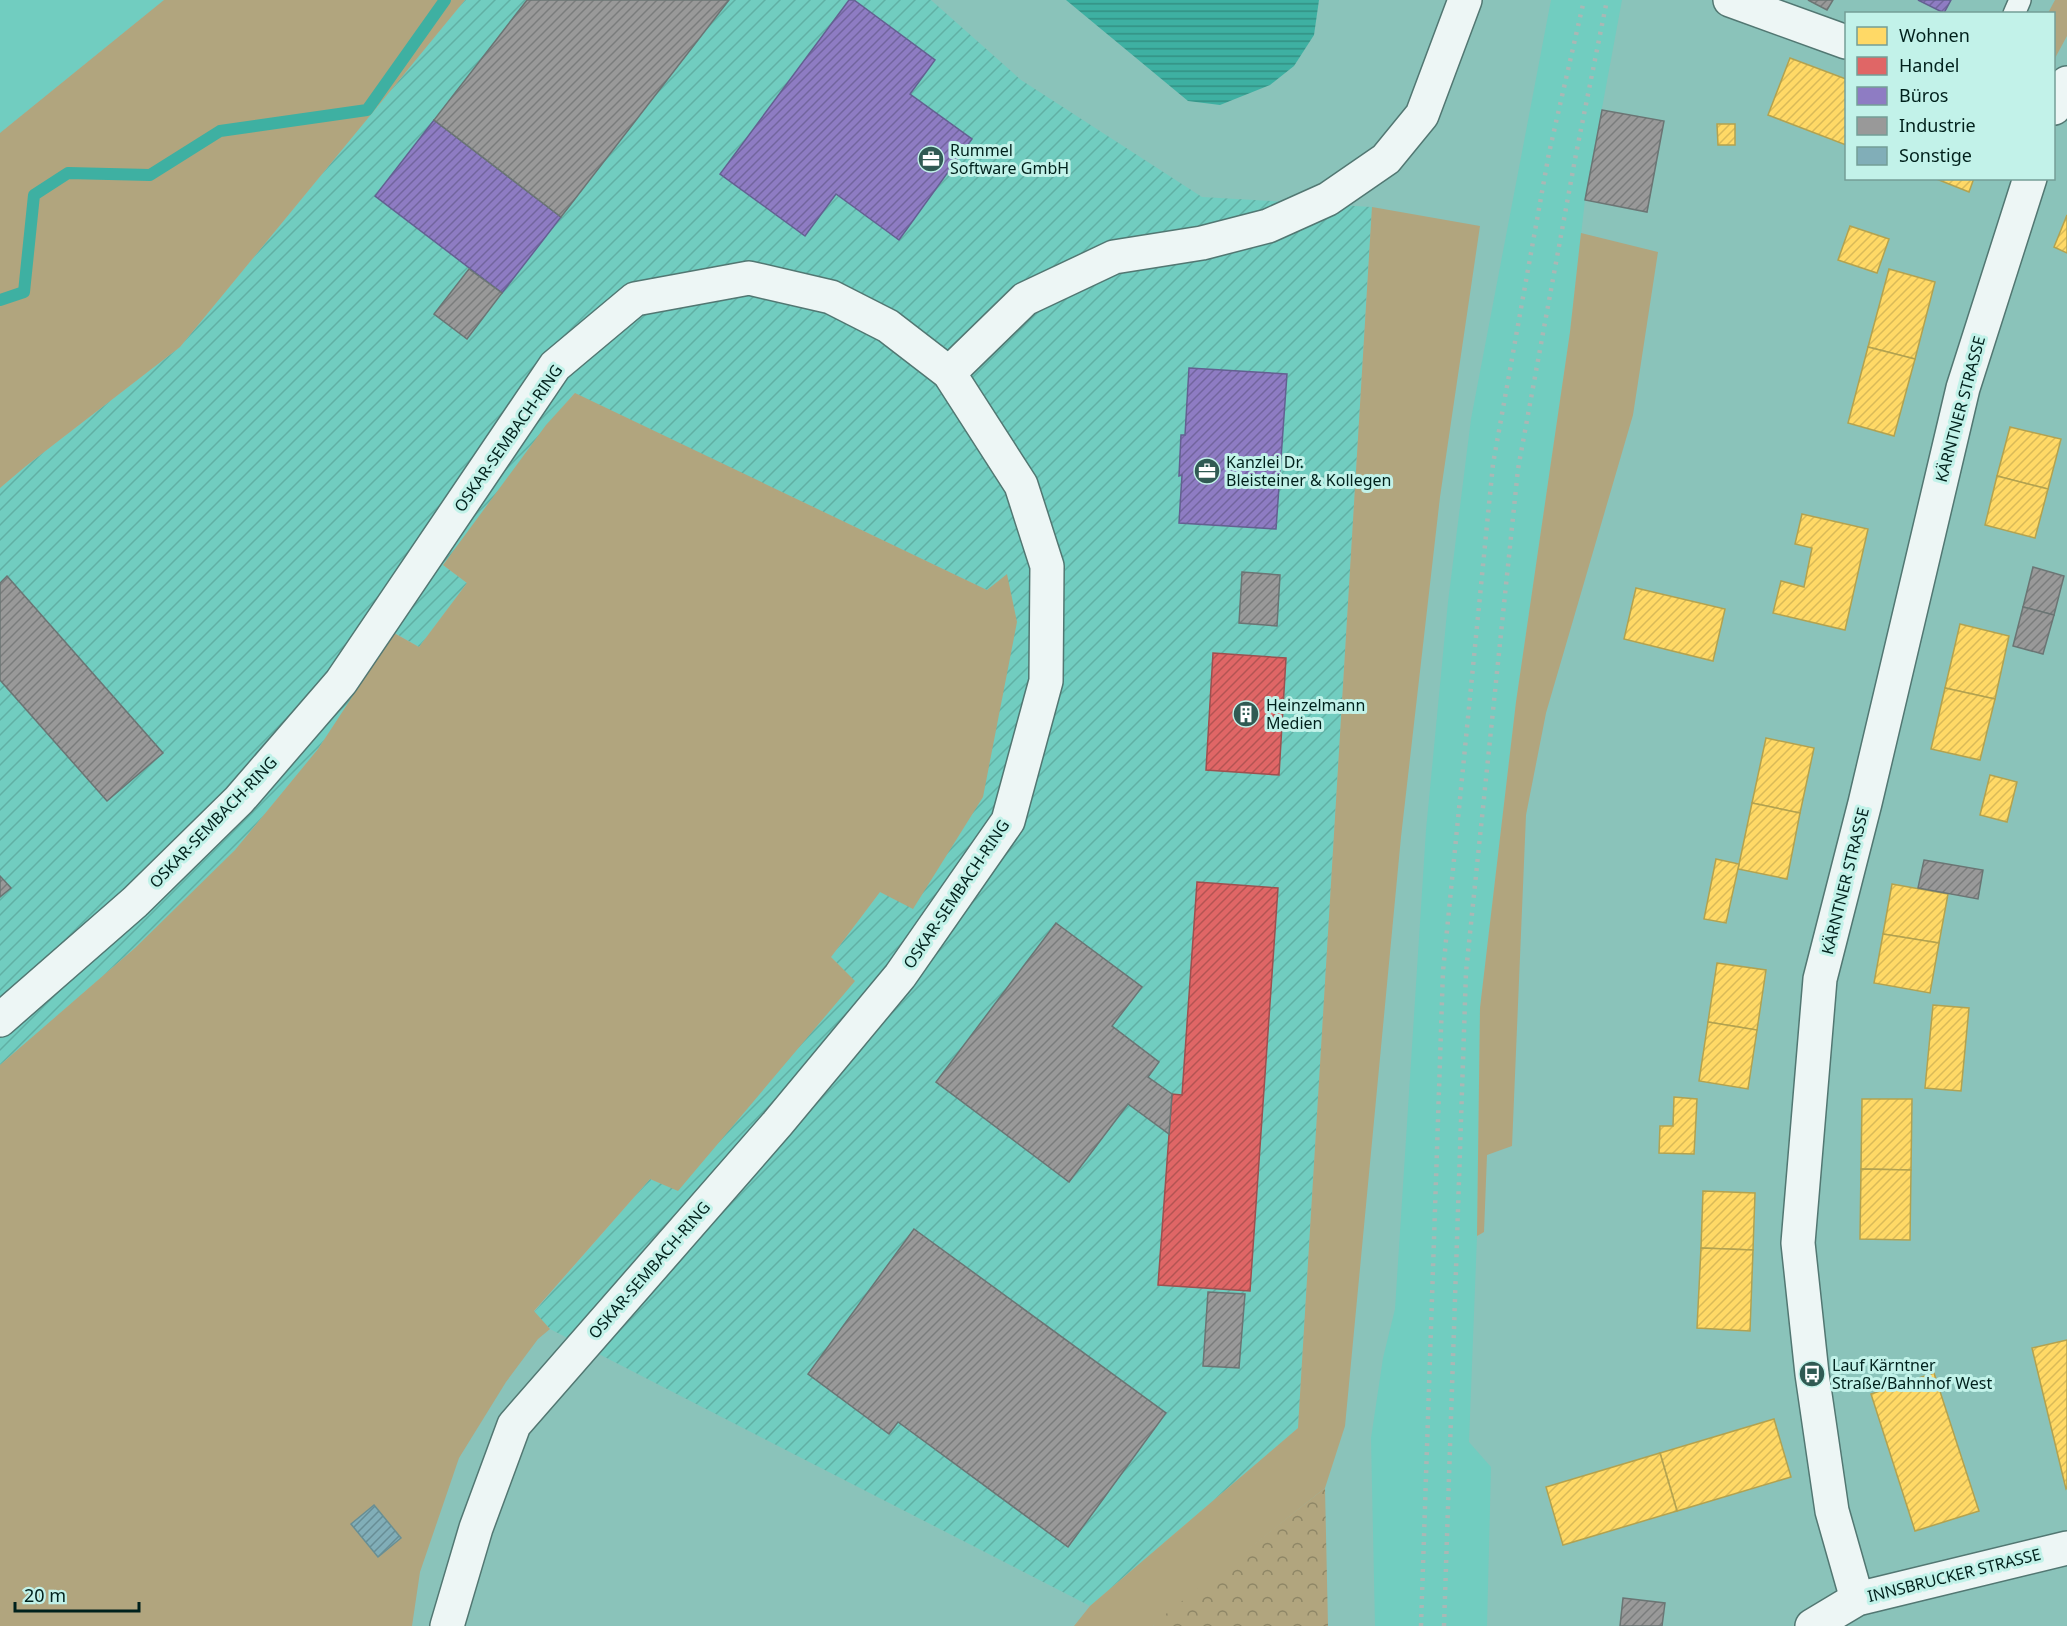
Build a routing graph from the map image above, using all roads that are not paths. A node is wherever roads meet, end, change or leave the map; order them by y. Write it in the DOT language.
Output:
graph roads {
  1 [pos="1465,0"];
  2 [pos="1730,0"];
  3 [pos="1845,42"];
  4 [pos="2067,83"];
  5 [pos="2055,106"];
  6 [pos="2029,180"];
  7 [pos="949,373"];
  8 [pos="0,1020"];
  9 [pos="2067,1548"];
  10 [pos="1857,1599"];
  11 [pos="447,1626"];
  12 [pos="1812,1626"];
  1 -- 7 [label="street"];
  2 -- 3 [label="street"];
  4 -- 5 [label="street"];
  6 -- 10 [label="street, KÄRNTNER STRASSE"];
  7 -- 8 [label="street, OSKAR-SEMBACH-RING"];
  7 -- 11 [label="street, OSKAR-SEMBACH-RING"];
  9 -- 10 [label="street, INNSBRUCKER STRASSE"];
  10 -- 12 [label="street, INNSBRUCKER STRASSE"];
}
